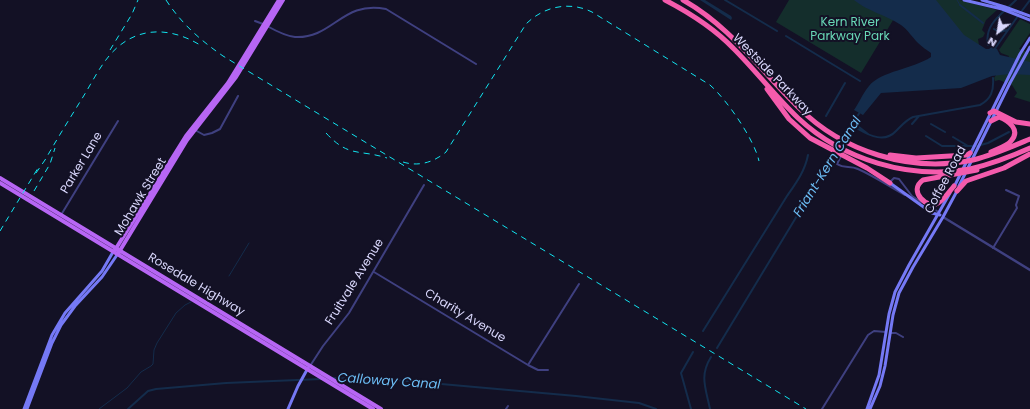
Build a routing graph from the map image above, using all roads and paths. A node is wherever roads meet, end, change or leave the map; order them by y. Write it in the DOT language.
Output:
graph roads {
  1 [pos="279,0"];
  2 [pos="283,0"];
  3 [pos="665,0"];
  4 [pos="683,0"];
  5 [pos="964,0"];
  6 [pos="982,0"];
  7 [pos="970,1"];
  8 [pos="370,5"];
  9 [pos="1004,8"];
  10 [pos="1023,15"];
  11 [pos="1030,16"];
  12 [pos="335,18"];
  13 [pos="1030,20"];
  14 [pos="255,21"];
  15 [pos="265,26"];
  16 [pos="1030,38"];
  17 [pos="1030,47"];
  18 [pos="476,64"];
  19 [pos="749,65"];
  20 [pos="238,71"];
  21 [pos="238,96"];
  22 [pos="993,112"];
  23 [pos="118,121"];
  24 [pos="991,121"];
  25 [pos="1030,124"];
  26 [pos="195,129"];
  27 [pos="1030,139"];
  28 [pos="850,141"];
  29 [pos="1030,148"];
  30 [pos="860,149"];
  31 [pos="971,152"];
  32 [pos="844,153"];
  33 [pos="1030,154"];
  34 [pos="978,158"];
  35 [pos="162,173"];
  36 [pos="957,173"];
  37 [pos="0,178"];
  38 [pos="0,183"];
  39 [pos="424,185"];
  40 [pos="890,185"];
  41 [pos="158,189"];
  42 [pos="955,189"];
  43 [pos="1006,190"];
  44 [pos="938,214"];
  45 [pos="61,215"];
  46 [pos="943,217"];
  47 [pos="920,246"];
  48 [pos="993,248"];
  49 [pos="116,251"];
  50 [pos="916,261"];
  51 [pos="1030,270"];
  52 [pos="374,272"];
  53 [pos="899,283"];
  54 [pos="579,284"];
  55 [pos="895,305"];
  56 [pos="886,332"];
  57 [pos="890,333"];
  58 [pos="903,337"];
  59 [pos="528,365"];
  60 [pos="308,368"];
  61 [pos="548,370"];
  62 [pos="508,406"];
  63 [pos="24,409"];
  64 [pos="27,409"];
  65 [pos="288,409"];
  66 [pos="373,409"];
  67 [pos="381,409"];
  68 [pos="506,409"];
  69 [pos="822,409"];
  70 [pos="866,409"];
  71 [pos="870,409"];
  1 -- 15 [label="main road, Mohawk Street"];
  2 -- 15 [label="main road, Mohawk Street"];
  3 -- 19 [label="highway, Westside Parkway"];
  4 -- 28 [label="highway, Westside Parkway"];
  5 -- 7 [label="main road"];
  6 -- 9 [label="main road"];
  7 -- 9 [label="main road"];
  8 -- 18 [label="street"];
  9 -- 10 [label="main road"];
  10 -- 11 [label="main road"];
  10 -- 13 [label="main road"];
  12 -- 15 [label="street"];
  14 -- 15 [label="street"];
  15 -- 20 [label="main road, Mohawk Street"];
  16 -- 22 [label="main road, Coffee Road"];
  17 -- 22 [label="main road, Coffee Road"];
  19 -- 32 [label="highway, Westside Parkway"];
  19 -- 32 [label="highway"];
  20 -- 26 [label="main road, Mohawk Street"];
  20 -- 35 [label="main road, Mohawk Street"];
  21 -- 26 [label="street"];
  22 -- 24 [label="main road, Coffee Road"];
  22 -- 25 [label="highway"];
  22 -- 31 [label="main road, Coffee Road"];
  23 -- 45 [label="street, Parker Lane"];
  24 -- 34 [label="highway"];
  24 -- 42 [label="main road, Coffee Road"];
  26 -- 41 [label="main road, Mohawk Street"];
  27 -- 34 [label="highway, Westside Parkway"];
  28 -- 30 [label="highway, Westside Parkway"];
  28 -- 40 [label="street"];
  29 -- 36 [label="highway, Westside Parkway"];
  30 -- 31 [label="highway"];
  30 -- 34 [label="highway, Westside Parkway"];
  31 -- 42 [label="main road, Coffee Road"];
  32 -- 36 [label="highway, Westside Parkway"];
  32 -- 40 [label="highway"];
  33 -- 42 [label="highway"];
  35 -- 41 [label="main road"];
  35 -- 49 [label="main road, Mohawk Street"];
  36 -- 42 [label="highway"];
  37 -- 45 [label="main road, Rosedale Highway"];
  38 -- 49 [label="main road, Rosedale Highway"];
  39 -- 52 [label="street, Fruitvale Avenue"];
  40 -- 44 [label="main road"];
  40 -- 44 [label="street"];
  41 -- 49 [label="main road, Mohawk Street"];
  42 -- 44 [label="main road, Coffee Road"];
  42 -- 46 [label="main road, Coffee Road"];
  43 -- 48 [label="street"];
  44 -- 46 [label="main road"];
  44 -- 47 [label="main road, Coffee Road"];
  45 -- 49 [label="main road, Rosedale Highway"];
  46 -- 48 [label="street"];
  46 -- 50 [label="main road, Coffee Road"];
  47 -- 50 [label="main road"];
  47 -- 53 [label="main road, Coffee Road"];
  48 -- 51 [label="street"];
  49 -- 60 [label="main road, Rosedale Highway"];
  49 -- 63 [label="main road, Mohawk Street"];
  49 -- 64 [label="main road, Mohawk Street"];
  50 -- 55 [label="main road, Coffee Road"];
  52 -- 59 [label="street, Charity Avenue"];
  52 -- 60 [label="street, Fruitvale Avenue"];
  53 -- 55 [label="main road"];
  53 -- 56 [label="main road, Coffee Road"];
  54 -- 59 [label="street"];
  55 -- 57 [label="main road, Coffee Road"];
  56 -- 57 [label="street"];
  56 -- 69 [label="street"];
  56 -- 70 [label="main road, Coffee Road"];
  57 -- 58 [label="street"];
  57 -- 71 [label="main road, Coffee Road"];
  59 -- 61 [label="street, Charity Avenue"];
  60 -- 65 [label="main road, Fruitvale Avenue"];
  60 -- 66 [label="main road, Rosedale Highway"];
  60 -- 67 [label="main road, Rosedale Highway"];
  62 -- 68 [label="street"];
}
